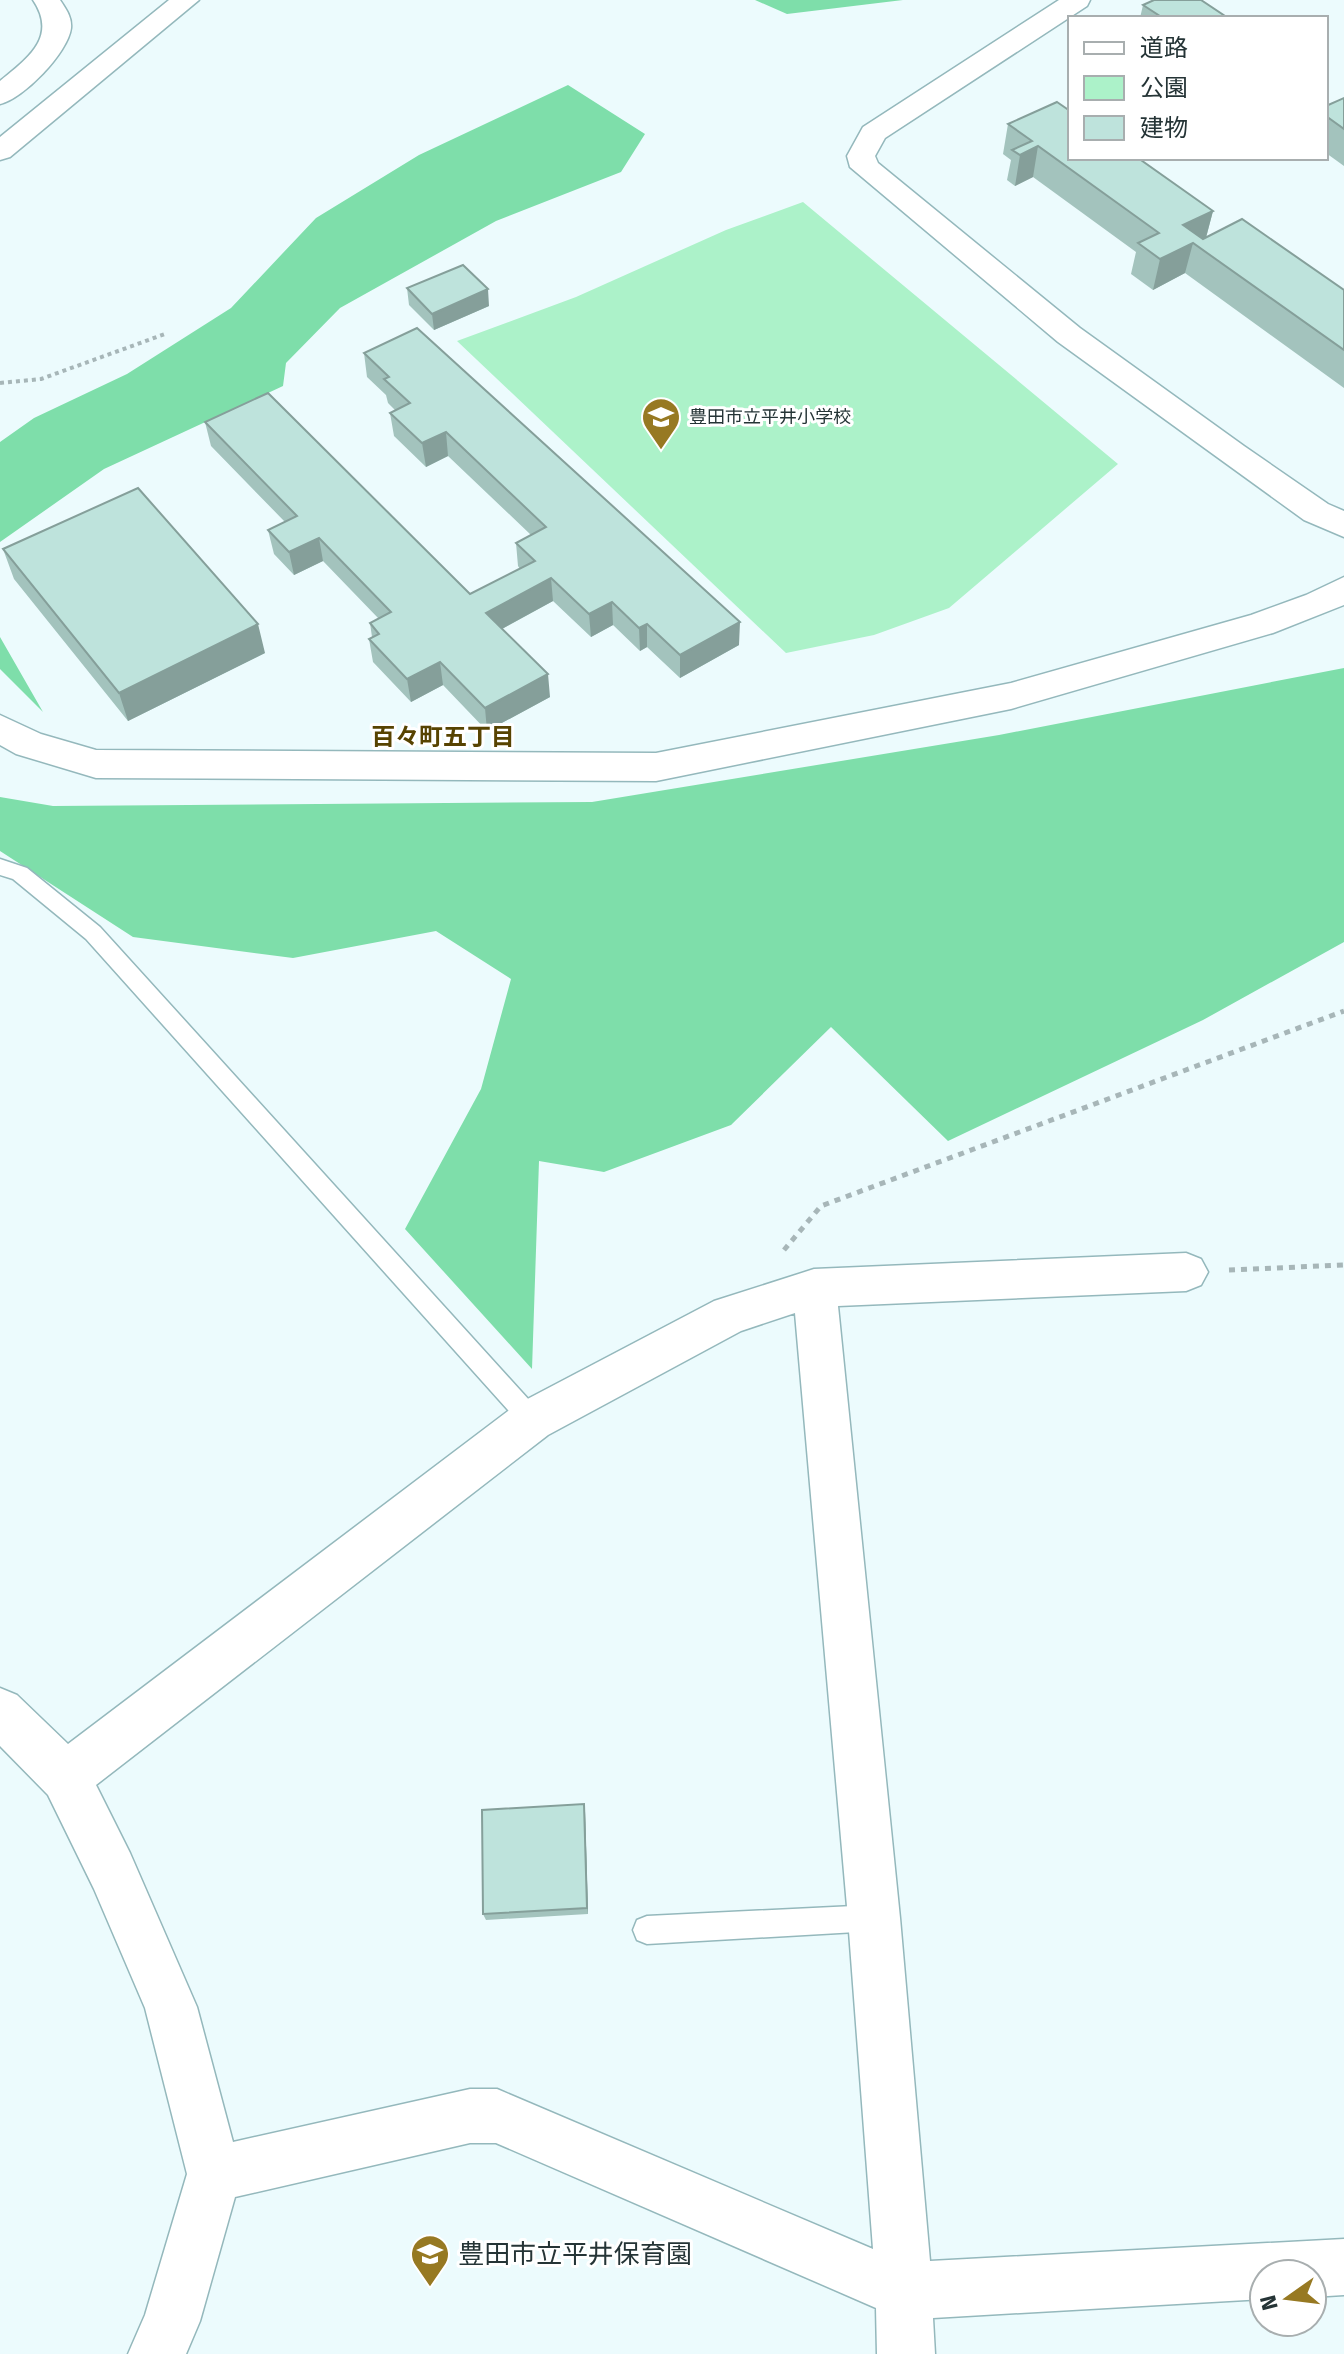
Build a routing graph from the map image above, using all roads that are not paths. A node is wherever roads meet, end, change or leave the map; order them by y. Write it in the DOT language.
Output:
graph roads {
  1 [pos="46,0"];
  2 [pos="186,0"];
  3 [pos="1077,0"];
  4 [pos="0,96"];
  5 [pos="0,151"];
  6 [pos="1344,525"];
  7 [pos="1344,589"];
  8 [pos="0,728"];
  9 [pos="0,867"];
  10 [pos="1186,1272"];
  11 [pos="814,1288"];
  12 [pos="532,1420"];
  13 [pos="0,1712"];
  14 [pos="66,1777"];
  15 [pos="874,1918"];
  16 [pos="647,1930"];
  17 [pos="214,2174"];
  18 [pos="1344,2267"];
  19 [pos="904,2291"];
  20 [pos="157,2354"];
  21 [pos="906,2354"];
  1 -- 4 [label="street"];
  2 -- 5 [label="street"];
  3 -- 6 [label="street"];
  7 -- 8 [label="street"];
  9 -- 12 [label="lane"];
  10 -- 11 [label="street"];
  11 -- 12 [label="street"];
  11 -- 15 [label="street"];
  12 -- 14 [label="street"];
  13 -- 14 [label="street"];
  14 -- 17 [label="street"];
  15 -- 16 [label="lane"];
  15 -- 19 [label="street"];
  17 -- 19 [label="street"];
  17 -- 20 [label="street"];
  18 -- 19 [label="street"];
  19 -- 21 [label="street"];
}
